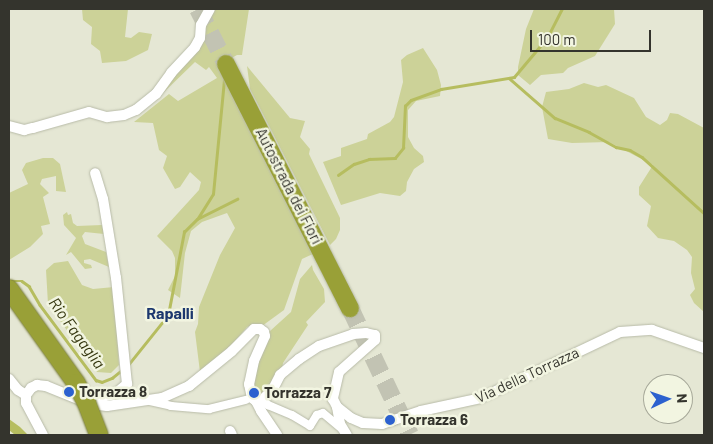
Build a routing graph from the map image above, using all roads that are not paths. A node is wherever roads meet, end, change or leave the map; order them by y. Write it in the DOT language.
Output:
graph roads {
  1 [pos="210,9"];
  2 [pos="226,64"];
  3 [pos="9,126"];
  4 [pos="95,173"];
  5 [pos="9,288"];
  6 [pos="350,308"];
  7 [pos="704,348"];
  8 [pos="9,378"];
  9 [pos="65,394"];
  10 [pos="26,395"];
  11 [pos="254,400"];
  12 [pos="147,401"];
  13 [pos="337,406"];
  14 [pos="261,411"];
  15 [pos="346,433"];
  16 [pos="43,435"];
  17 [pos="99,435"];
  18 [pos="269,435"];
  19 [pos="277,435"];
  1 -- 3 [label="street"];
  2 -- 6 [label="highway, Autostrada dei Fiori"];
  4 -- 9 [label="street"];
  5 -- 17 [label="highway, bridge"];
  7 -- 13 [label="street, Via della Torrazza"];
  8 -- 10 [label="street"];
  9 -- 10 [label="street"];
  9 -- 12 [label="street"];
  10 -- 16 [label="street"];
  11 -- 12 [label="street"];
  11 -- 12 [label="street"];
  11 -- 13 [label="street"];
  11 -- 14 [label="street"];
  11 -- 15 [label="street"];
  13 -- 15 [label="street"];
  14 -- 18 [label="street"];
  14 -- 19 [label="street"];
}
